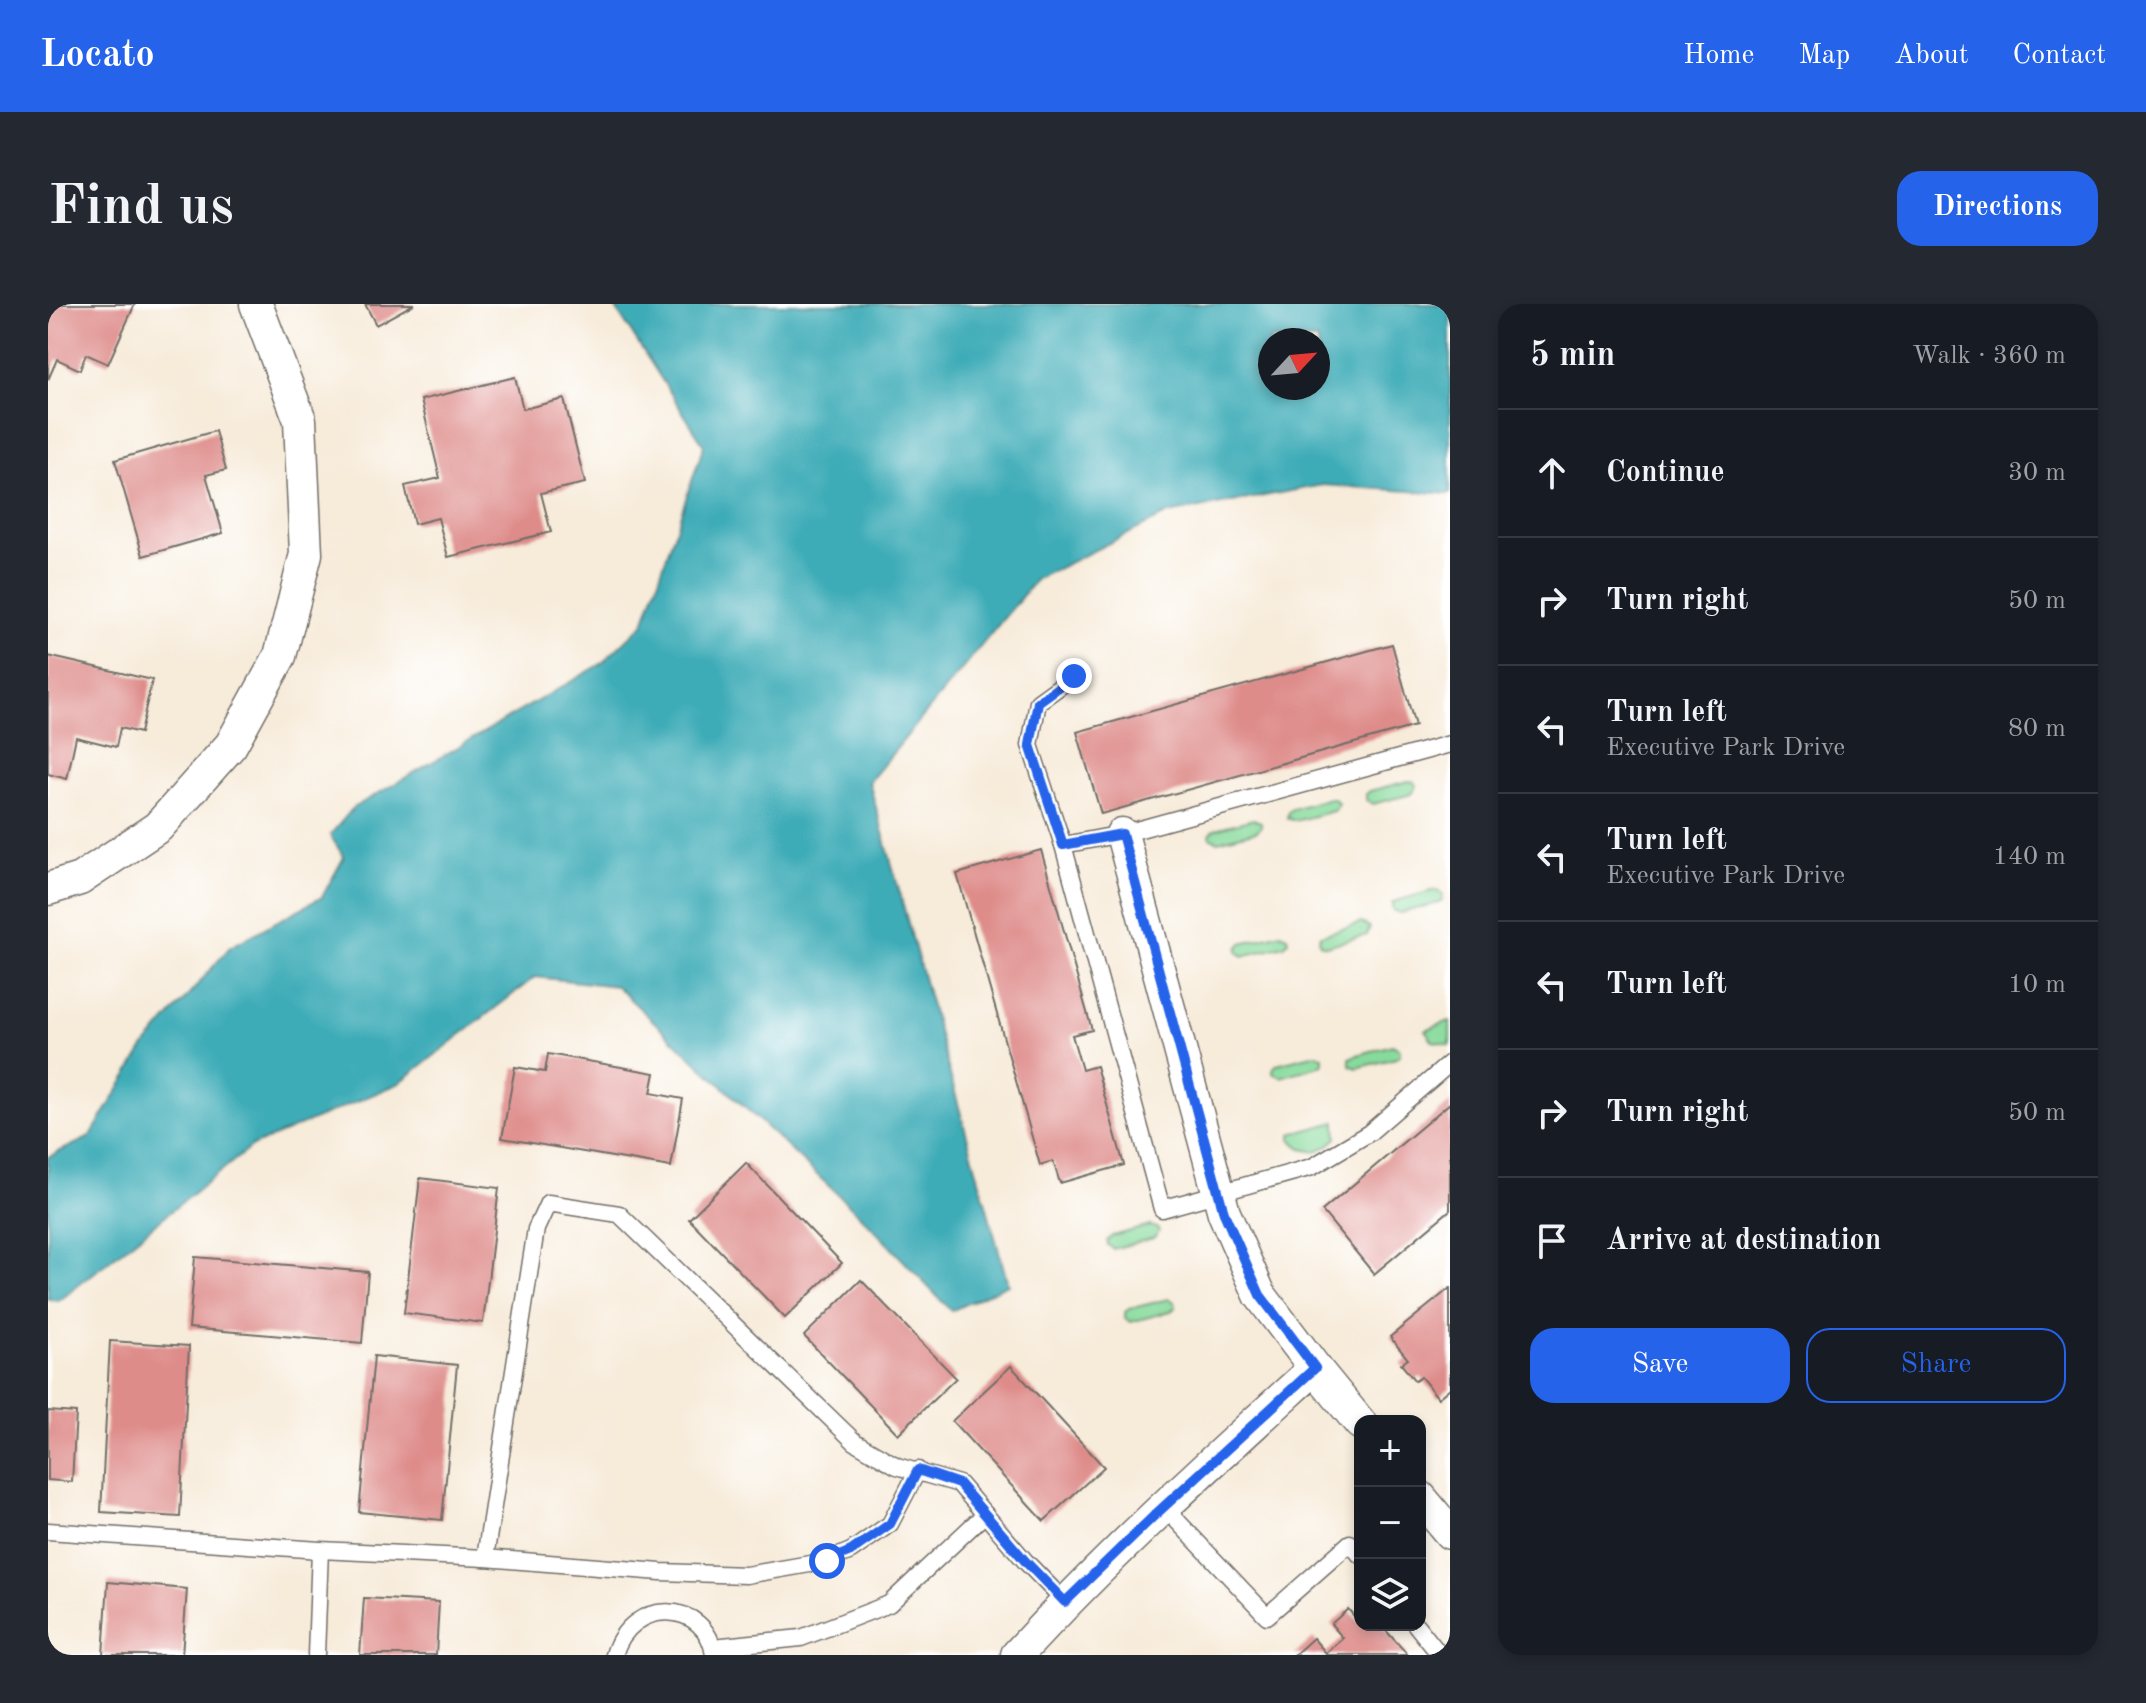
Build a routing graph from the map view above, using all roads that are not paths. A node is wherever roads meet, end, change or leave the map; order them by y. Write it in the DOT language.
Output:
graph roads {
  1 [pos="256,304"];
  2 [pos="1074,676"];
  3 [pos="1450,744"];
  4 [pos="1122,834"];
  5 [pos="1063,845"];
  6 [pos="48,889"];
  7 [pos="1450,1063"];
  8 [pos="1219,1193"];
  9 [pos="1315,1368"];
  10 [pos="1354,1416"];
  11 [pos="918,1470"];
  12 [pos="1426,1504"];
  13 [pos="1164,1507"];
  14 [pos="985,1514"];
  15 [pos="48,1531"];
  16 [pos="1450,1533"];
  17 [pos="1354,1548"];
  18 [pos="320,1550"];
  19 [pos="485,1558"];
  20 [pos="1065,1602"];
  21 [pos="1421,1631"];
  22 [pos="714,1651"];
  23 [pos="316,1655"];
  24 [pos="614,1655"];
  25 [pos="1017,1655"];
  26 [pos="1440,1655"];
  1 -- 6 [label="street"];
  2 -- 5 [label="lane"];
  3 -- 4 [label="lane"];
  4 -- 5 [label="lane"];
  4 -- 8 [label="street"];
  5 -- 8 [label="lane"];
  7 -- 8 [label="lane"];
  8 -- 9 [label="street"];
  9 -- 10 [label="street"];
  9 -- 13 [label="street"];
  11 -- 14 [label="lane"];
  11 -- 19 [label="lane"];
  11 -- 19 [label="lane"];
  12 -- 16 [label="street"];
  13 -- 17 [label="lane"];
  13 -- 20 [label="street"];
  14 -- 20 [label="lane"];
  14 -- 22 [label="lane"];
  15 -- 18 [label="lane"];
  18 -- 19 [label="lane"];
  18 -- 23 [label="lane"];
  20 -- 25 [label="street"];
  21 -- 26 [label="lane"];
  22 -- 24 [label="lane"];
}
